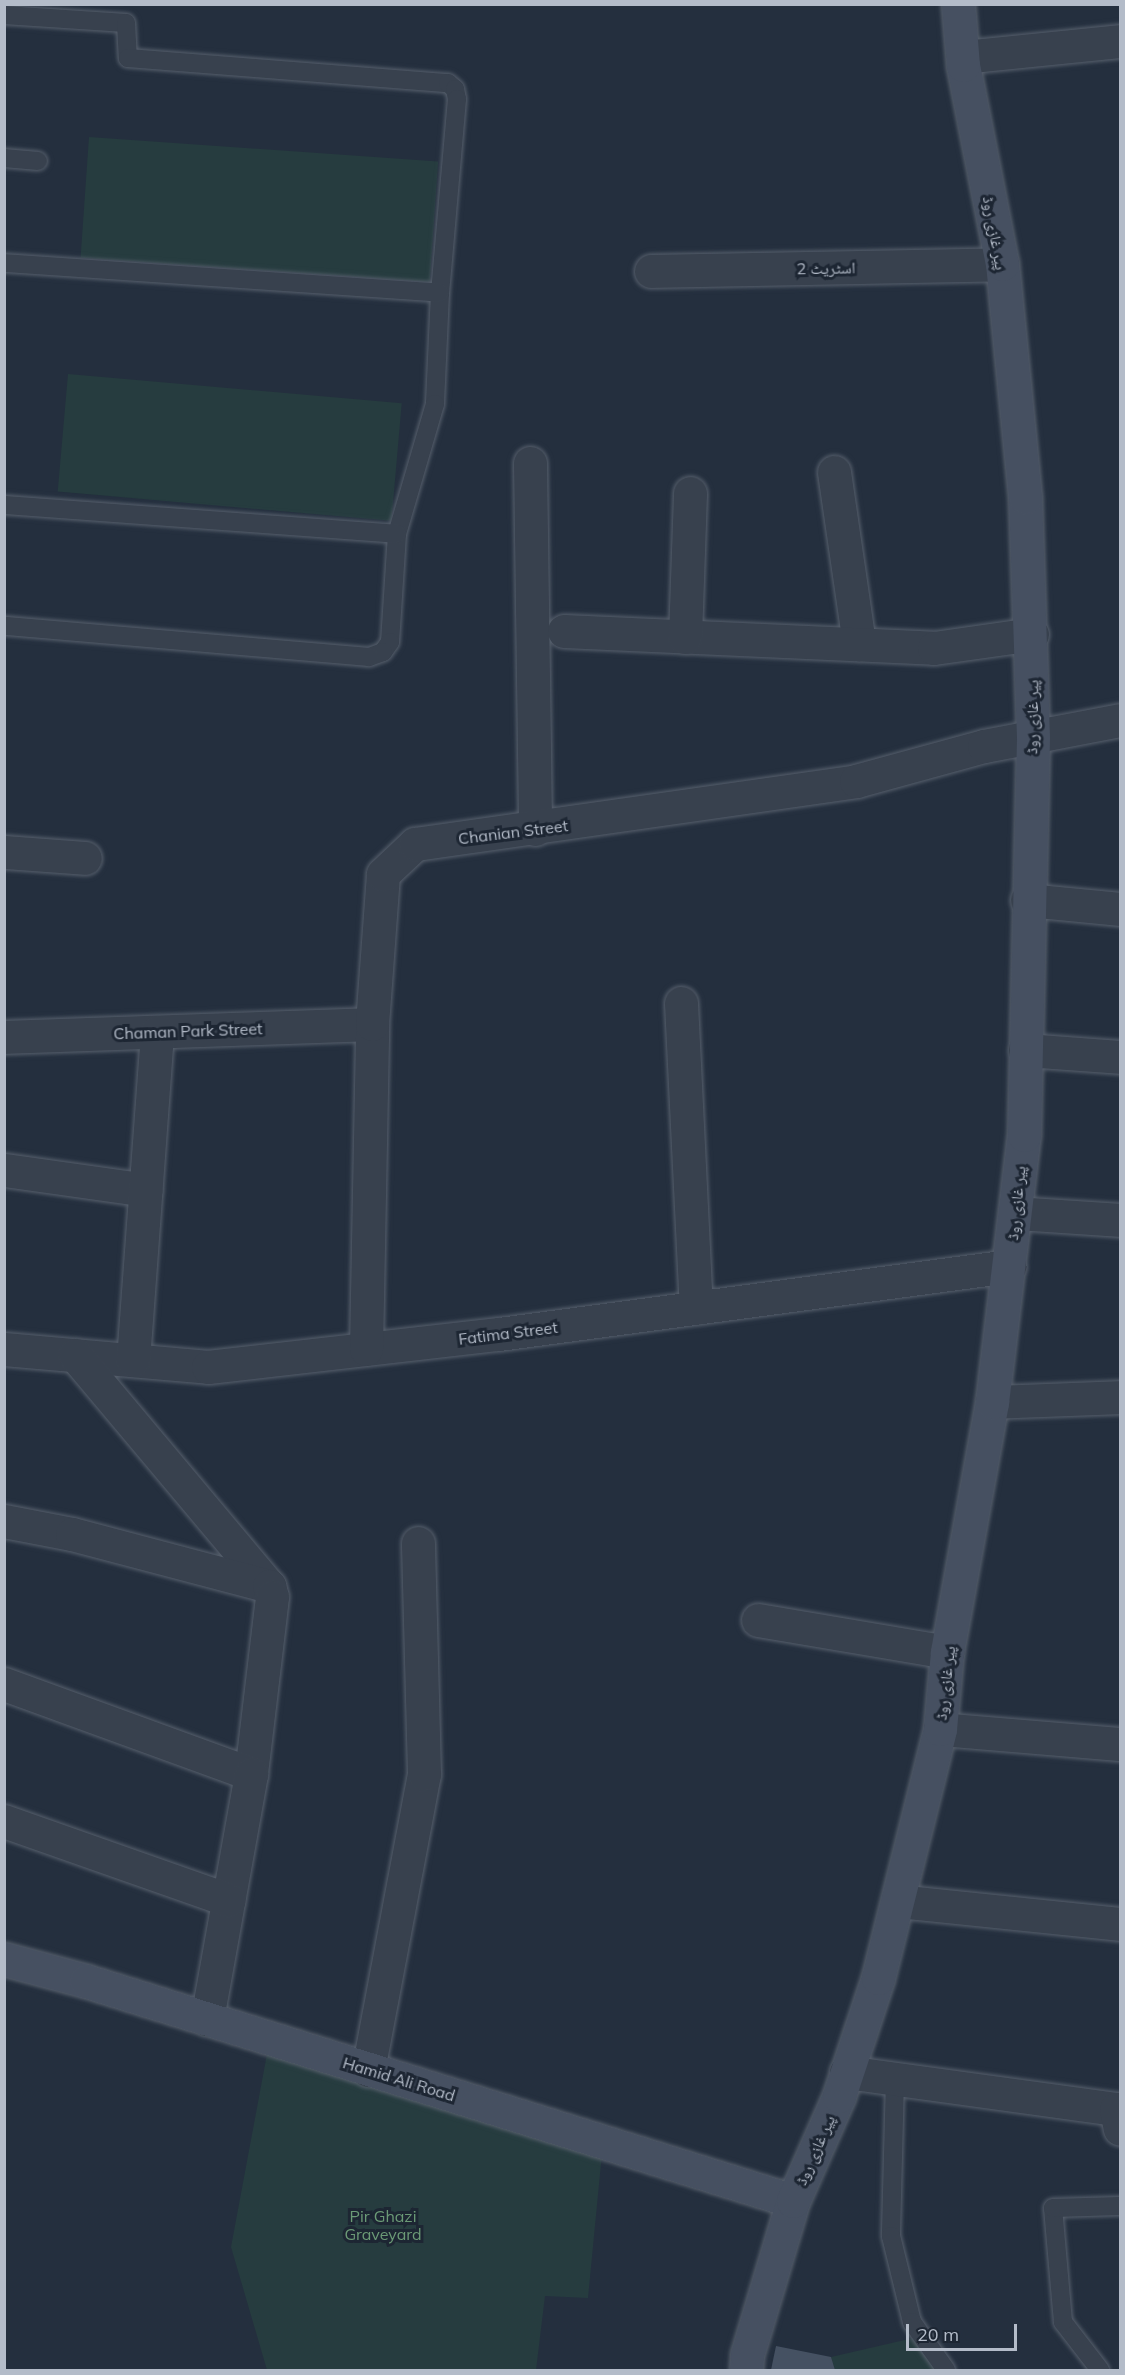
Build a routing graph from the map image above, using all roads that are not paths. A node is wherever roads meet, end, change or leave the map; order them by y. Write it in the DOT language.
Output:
graph roads {
  1 [pos="958,4"];
  2 [pos="4,15"];
  3 [pos="1120,42"];
  4 [pos="963,57"];
  5 [pos="4,158"];
  6 [pos="38,161"];
  7 [pos="4,263"];
  8 [pos="1002,264"];
  9 [pos="651,271"];
  10 [pos="440,292"];
  11 [pos="530,463"];
  12 [pos="834,471"];
  13 [pos="690,493"];
  14 [pos="4,505"];
  15 [pos="397,534"];
  16 [pos="4,626"];
  17 [pos="564,632"];
  18 [pos="1032,634"];
  19 [pos="685,637"];
  20 [pos="859,644"];
  21 [pos="1120,720"];
  22 [pos="1033,737"];
  23 [pos="535,829"];
  24 [pos="4,852"];
  25 [pos="85,858"];
  26 [pos="1027,900"];
  27 [pos="1120,909"];
  28 [pos="681,1003"];
  29 [pos="372,1024"];
  30 [pos="157,1032"];
  31 [pos="4,1037"];
  32 [pos="1025,1050"];
  33 [pos="1120,1057"];
  34 [pos="4,1170"];
  35 [pos="146,1190"];
  36 [pos="1015,1213"];
  37 [pos="1120,1220"];
  38 [pos="1009,1266"];
  39 [pos="696,1308"];
  40 [pos="4,1349"];
  41 [pos="366,1350"];
  42 [pos="75,1355"];
  43 [pos="133,1360"];
  44 [pos="1120,1397"];
  45 [pos="992,1402"];
  46 [pos="4,1521"];
  47 [pos="418,1543"];
  48 [pos="269,1586"];
  49 [pos="758,1620"];
  50 [pos="947,1652"];
  51 [pos="4,1684"];
  52 [pos="940,1729"];
  53 [pos="1120,1744"];
  54 [pos="251,1774"];
  55 [pos="4,1821"];
  56 [pos="228,1900"];
  57 [pos="898,1901"];
  58 [pos="1120,1924"];
  59 [pos="4,1959"];
  60 [pos="207,2019"];
  61 [pos="368,2070"];
  62 [pos="846,2072"];
  63 [pos="895,2079"];
  64 [pos="1120,2126"];
  65 [pos="793,2201"];
  66 [pos="1120,2206"];
  67 [pos="746,2370"];
  68 [pos="946,2370"];
  69 [pos="1100,2370"];
  1 -- 4 [label="street, پیر غازی روڈ"];
  2 -- 10 [label="lane"];
  3 -- 4 [label="street"];
  4 -- 8 [label="street, پیر غازی روڈ"];
  5 -- 6 [label="lane"];
  7 -- 10 [label="lane"];
  8 -- 9 [label="street, اسٹریٹ 2"];
  8 -- 18 [label="street, پیر غازی روڈ"];
  10 -- 15 [label="lane"];
  11 -- 23 [label="street"];
  12 -- 20 [label="street"];
  13 -- 19 [label="street"];
  14 -- 15 [label="lane"];
  15 -- 16 [label="lane"];
  17 -- 19 [label="street"];
  18 -- 20 [label="street"];
  18 -- 22 [label="street, پیر غازی روڈ"];
  19 -- 20 [label="street"];
  21 -- 22 [label="street, Chanian Street"];
  22 -- 23 [label="street, Chanian Street"];
  22 -- 26 [label="street, پیر غازی روڈ"];
  23 -- 29 [label="street, Chanian Street"];
  24 -- 25 [label="street"];
  26 -- 27 [label="street"];
  26 -- 32 [label="street, پیر غازی روڈ"];
  28 -- 39 [label="street"];
  29 -- 30 [label="street, Chaman Park Street"];
  29 -- 41 [label="street, Chanian Street"];
  30 -- 31 [label="street, Chaman Park Street"];
  30 -- 35 [label="street"];
  32 -- 33 [label="street"];
  32 -- 36 [label="street, پیر غازی روڈ"];
  34 -- 35 [label="street"];
  35 -- 43 [label="street"];
  36 -- 37 [label="street"];
  36 -- 38 [label="street, پیر غازی روڈ"];
  38 -- 39 [label="street, Fatima Street"];
  38 -- 45 [label="street, پیر غازی روڈ"];
  39 -- 41 [label="street, Fatima Street"];
  40 -- 42 [label="street, Fatima Street"];
  41 -- 43 [label="street, Fatima Street"];
  42 -- 43 [label="street, Fatima Street"];
  42 -- 48 [label="street"];
  44 -- 45 [label="street"];
  45 -- 50 [label="street, پیر غازی روڈ"];
  46 -- 48 [label="street"];
  47 -- 61 [label="street"];
  48 -- 54 [label="street"];
  49 -- 50 [label="street"];
  50 -- 52 [label="street, پیر غازی روڈ"];
  51 -- 54 [label="street"];
  52 -- 53 [label="street"];
  52 -- 57 [label="street, پیر غازی روڈ"];
  54 -- 56 [label="street"];
  55 -- 56 [label="street"];
  56 -- 60 [label="street"];
  57 -- 58 [label="street"];
  57 -- 62 [label="street, پیر غازی روڈ"];
  59 -- 60 [label="street, Hamid Ali Road"];
  60 -- 61 [label="street, Hamid Ali Road"];
  61 -- 65 [label="street, Hamid Ali Road"];
  62 -- 63 [label="street"];
  62 -- 65 [label="street, پیر غازی روڈ"];
  63 -- 64 [label="street"];
  63 -- 68 [label="lane"];
  65 -- 67 [label="street, پیر غازی روڈ"];
  66 -- 69 [label="lane"];
}
